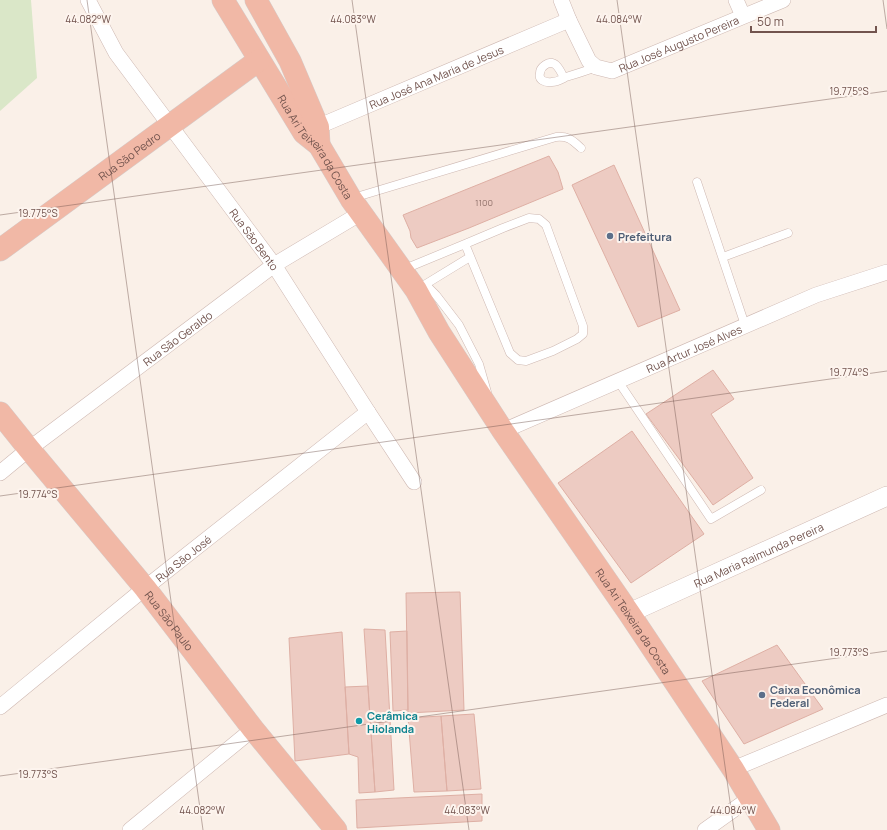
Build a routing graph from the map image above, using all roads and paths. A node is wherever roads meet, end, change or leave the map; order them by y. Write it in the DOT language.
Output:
graph roads {
  1 [pos="88,0"];
  2 [pos="223,0"];
  3 [pos="256,0"];
  4 [pos="561,0"];
  5 [pos="736,0"];
  6 [pos="783,0"];
  7 [pos="743,16"];
  8 [pos="569,20"];
  9 [pos="259,60"];
  10 [pos="596,67"];
  11 [pos="564,78"];
  12 [pos="170,124"];
  13 [pos="314,135"];
  14 [pos="581,148"];
  15 [pos="697,182"];
  16 [pos="356,206"];
  17 [pos="788,233"];
  18 [pos="465,244"];
  19 [pos="0,250"];
  20 [pos="470,257"];
  21 [pos="723,257"];
  22 [pos="274,265"];
  23 [pos="401,270"];
  24 [pos="887,272"];
  25 [pos="421,287"];
  26 [pos="745,325"];
  27 [pos="618,381"];
  28 [pos="368,412"];
  29 [pos="0,413"];
  30 [pos="498,423"];
  31 [pos="29,449"];
  32 [pos="0,473"];
  33 [pos="414,482"];
  34 [pos="762,490"];
  35 [pos="887,496"];
  36 [pos="146,588"];
  37 [pos="629,613"];
  38 [pos="887,705"];
  39 [pos="0,707"];
  40 [pos="253,729"];
  41 [pos="734,769"];
  42 [pos="750,798"];
  43 [pos="130,830"];
  44 [pos="336,830"];
  45 [pos="705,830"];
  46 [pos="769,830"];
  1 -- 12 [label="street, Rua São Bento"];
  2 -- 9 [label="highway, Rua Ari Teixeira da Costa"];
  3 -- 13 [label="highway"];
  4 -- 8 [label="street"];
  5 -- 7 [label="street"];
  6 -- 7 [label="street, Rua José Augusto Pereira"];
  7 -- 10 [label="street, Rua José Augusto Pereira"];
  8 -- 10 [label="street"];
  8 -- 13 [label="street, Rua José Ana Maria de Jesus"];
  9 -- 12 [label="highway, Rua São Pedro"];
  9 -- 13 [label="highway, Rua Ari Teixeira da Costa"];
  10 -- 11 [label="lane"];
  12 -- 19 [label="highway, Rua São Pedro"];
  12 -- 22 [label="street, Rua São Bento"];
  13 -- 16 [label="highway, Rua Ari Teixeira da Costa"];
  14 -- 16 [label="lane"];
  15 -- 21 [label="lane"];
  16 -- 22 [label="street, Rua São Geraldo"];
  16 -- 23 [label="highway, Rua Ari Teixeira da Costa"];
  17 -- 21 [label="lane"];
  18 -- 20 [label="lane"];
  18 -- 20 [label="lane"];
  18 -- 23 [label="lane"];
  20 -- 25 [label="lane"];
  21 -- 26 [label="lane"];
  22 -- 28 [label="street, Rua São Bento"];
  22 -- 31 [label="street, Rua São Geraldo"];
  23 -- 25 [label="highway, Rua Ari Teixeira da Costa"];
  24 -- 26 [label="street, Rua Artur José Alves"];
  25 -- 30 [label="highway, Rua Ari Teixeira da Costa"];
  26 -- 27 [label="street, Rua Artur José Alves"];
  27 -- 30 [label="street, Rua Artur José Alves"];
  27 -- 34 [label="lane"];
  28 -- 33 [label="street, Rua São Bento"];
  28 -- 36 [label="street, Rua São José"];
  29 -- 31 [label="highway, Rua São Paulo"];
  30 -- 37 [label="highway, Rua Ari Teixeira da Costa"];
  31 -- 32 [label="street, Rua São Geraldo"];
  31 -- 36 [label="highway, Rua São Paulo"];
  35 -- 37 [label="street, Rua Maria Raimunda Pereira"];
  36 -- 39 [label="street, Rua São José"];
  36 -- 40 [label="highway, Rua São Paulo"];
  37 -- 41 [label="highway, Rua Ari Teixeira da Costa"];
  38 -- 41 [label="street"];
  40 -- 43 [label="street"];
  40 -- 44 [label="highway, Rua São Paulo"];
  41 -- 42 [label="highway, Rua Ari Teixeira da Costa"];
  42 -- 45 [label="street"];
  42 -- 46 [label="highway, Rua Ari Teixeira da Costa"];
}
